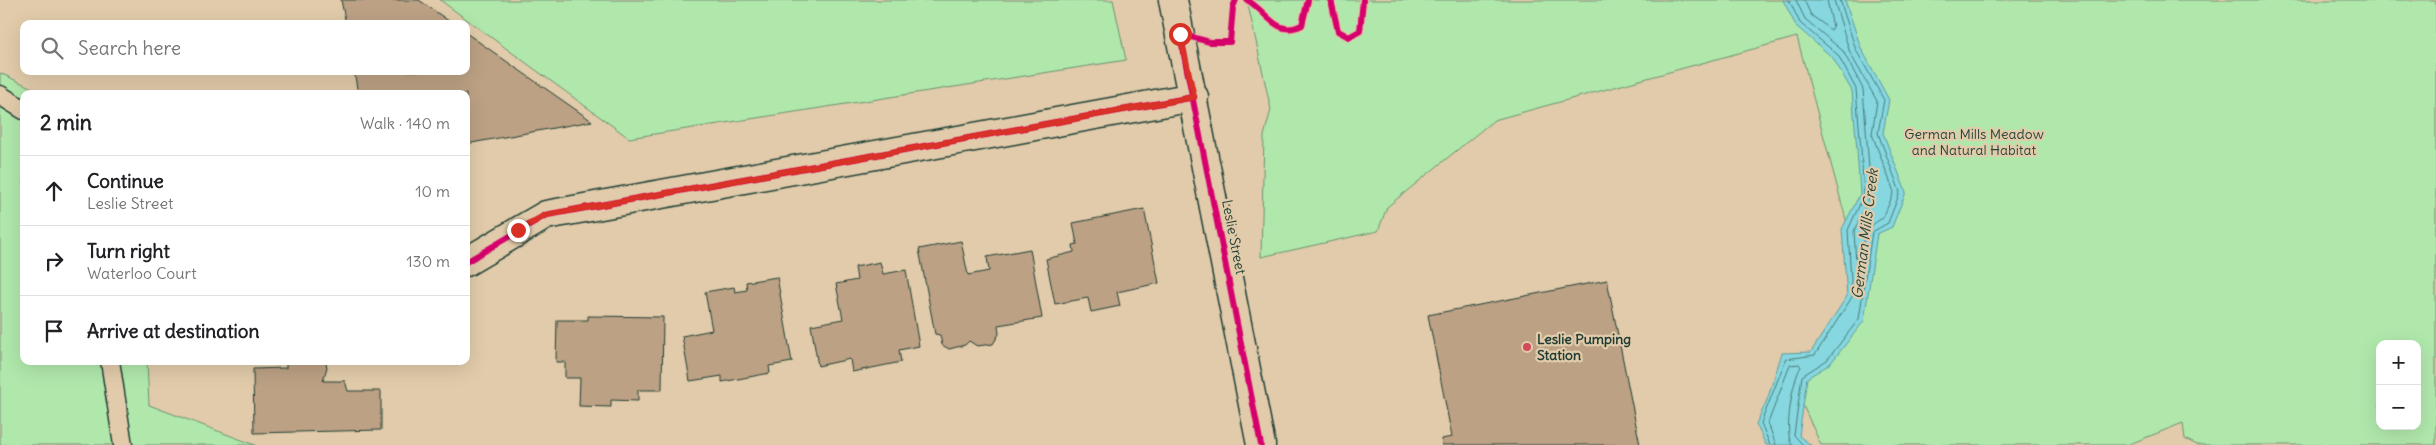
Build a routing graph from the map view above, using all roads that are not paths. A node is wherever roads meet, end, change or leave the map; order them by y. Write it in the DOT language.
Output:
graph roads {
  1 [pos="1174,0"];
  2 [pos="0,95"];
  3 [pos="1194,97"];
  4 [pos="20,108"];
  5 [pos="470,260"];
  6 [pos="111,365"];
  7 [pos="123,445"];
  8 [pos="1261,445"];
  1 -- 3 [label="street, Leslie Street"];
  2 -- 4 [label="lane"];
  3 -- 5 [label="street"];
  3 -- 8 [label="street, Leslie Street"];
  6 -- 7 [label="lane"];
}
